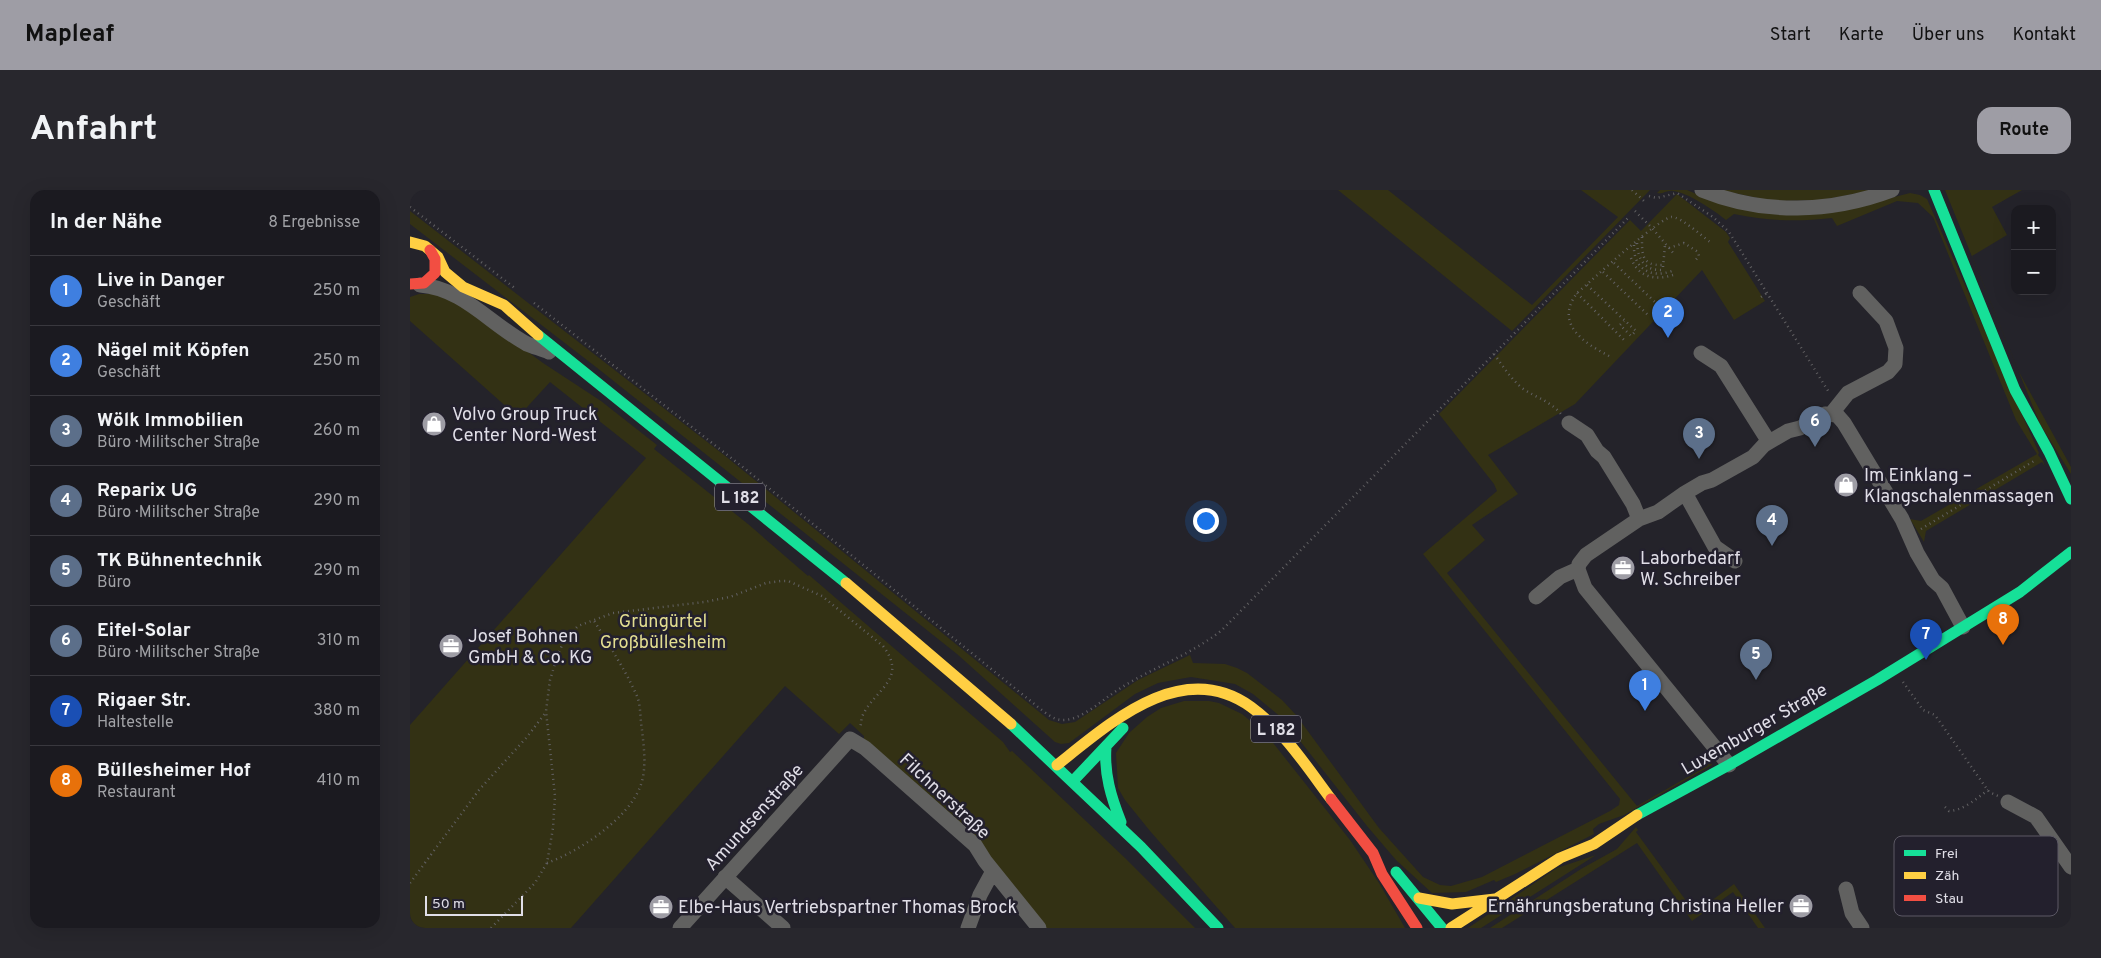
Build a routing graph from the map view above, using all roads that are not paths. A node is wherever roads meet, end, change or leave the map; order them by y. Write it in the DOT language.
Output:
graph roads {
  1 [pos="1702,190"];
  2 [pos="1892,190"];
  3 [pos="1934,190"];
  4 [pos="410,242"];
  5 [pos="410,246"];
  6 [pos="429,249"];
  7 [pos="414,286"];
  8 [pos="1860,293"];
  9 [pos="1701,353"];
  10 [pos="566,358"];
  11 [pos="1829,413"];
  12 [pos="1569,423"];
  13 [pos="1769,442"];
  14 [pos="2048,452"];
  15 [pos="2071,481"];
  16 [pos="1685,493"];
  17 [pos="2071,499"];
  18 [pos="1639,519"];
  19 [pos="2071,552"];
  20 [pos="1735,561"];
  21 [pos="1578,569"];
  22 [pos="1536,597"];
  23 [pos="1964,627"];
  24 [pos="1136,709"];
  25 [pos="853,741"];
  26 [pos="1106,747"];
  27 [pos="1057,765"];
  28 [pos="1729,765"];
  29 [pos="1073,781"];
  30 [pos="2008,802"];
  31 [pos="1125,831"];
  32 [pos="2049,836"];
  33 [pos="2058,848"];
  34 [pos="1372,853"];
  35 [pos="2071,867"];
  36 [pos="993,871"];
  37 [pos="725,877"];
  38 [pos="1846,889"];
  39 [pos="1419,898"];
  40 [pos="1495,898"];
  41 [pos="680,928"];
  42 [pos="782,928"];
  43 [pos="968,928"];
  44 [pos="1039,928"];
  45 [pos="1218,928"];
  46 [pos="1417,928"];
  47 [pos="1442,928"];
  48 [pos="1451,928"];
  49 [pos="1862,928"];
  1 -- 2 [label="street"];
  3 -- 14 [label="main road"];
  4 -- 6 [label="main road"];
  5 -- 6 [label="main road"];
  6 -- 7 [label="main road"];
  6 -- 10 [label="main road, L 182"];
  7 -- 10 [label="street"];
  8 -- 11 [label="street"];
  9 -- 13 [label="street"];
  10 -- 27 [label="main road, L 182"];
  11 -- 13 [label="street"];
  11 -- 23 [label="street"];
  12 -- 18 [label="street"];
  13 -- 16 [label="street"];
  14 -- 15 [label="main road"];
  14 -- 17 [label="main road"];
  16 -- 18 [label="street"];
  16 -- 20 [label="street"];
  18 -- 21 [label="street"];
  19 -- 23 [label="main road, Luxemburger Straße"];
  21 -- 22 [label="street"];
  21 -- 28 [label="street"];
  23 -- 28 [label="main road, Luxemburger Straße"];
  24 -- 26 [label="main road, L 182"];
  24 -- 27 [label="main road, L 182"];
  24 -- 34 [label="main road, L 182"];
  25 -- 36 [label="street, Filchnerstraße"];
  25 -- 37 [label="street, Amundsenstraße"];
  26 -- 29 [label="main road, L 182"];
  26 -- 31 [label="main road, L 182"];
  27 -- 29 [label="main road, L 182"];
  28 -- 40 [label="main road, Luxemburger Straße"];
  29 -- 31 [label="main road, L 182"];
  30 -- 32 [label="street"];
  31 -- 45 [label="main road, L 182"];
  33 -- 35 [label="street"];
  34 -- 39 [label="main road, L 182"];
  34 -- 46 [label="main road, L 182"];
  36 -- 43 [label="street"];
  36 -- 44 [label="street, Filchnerstraße"];
  37 -- 41 [label="street, Amundsenstraße"];
  37 -- 42 [label="street"];
  38 -- 49 [label="street"];
  39 -- 40 [label="main road"];
  39 -- 47 [label="main road, L 182"];
  40 -- 48 [label="main road, Luxemburger Straße"];
}
